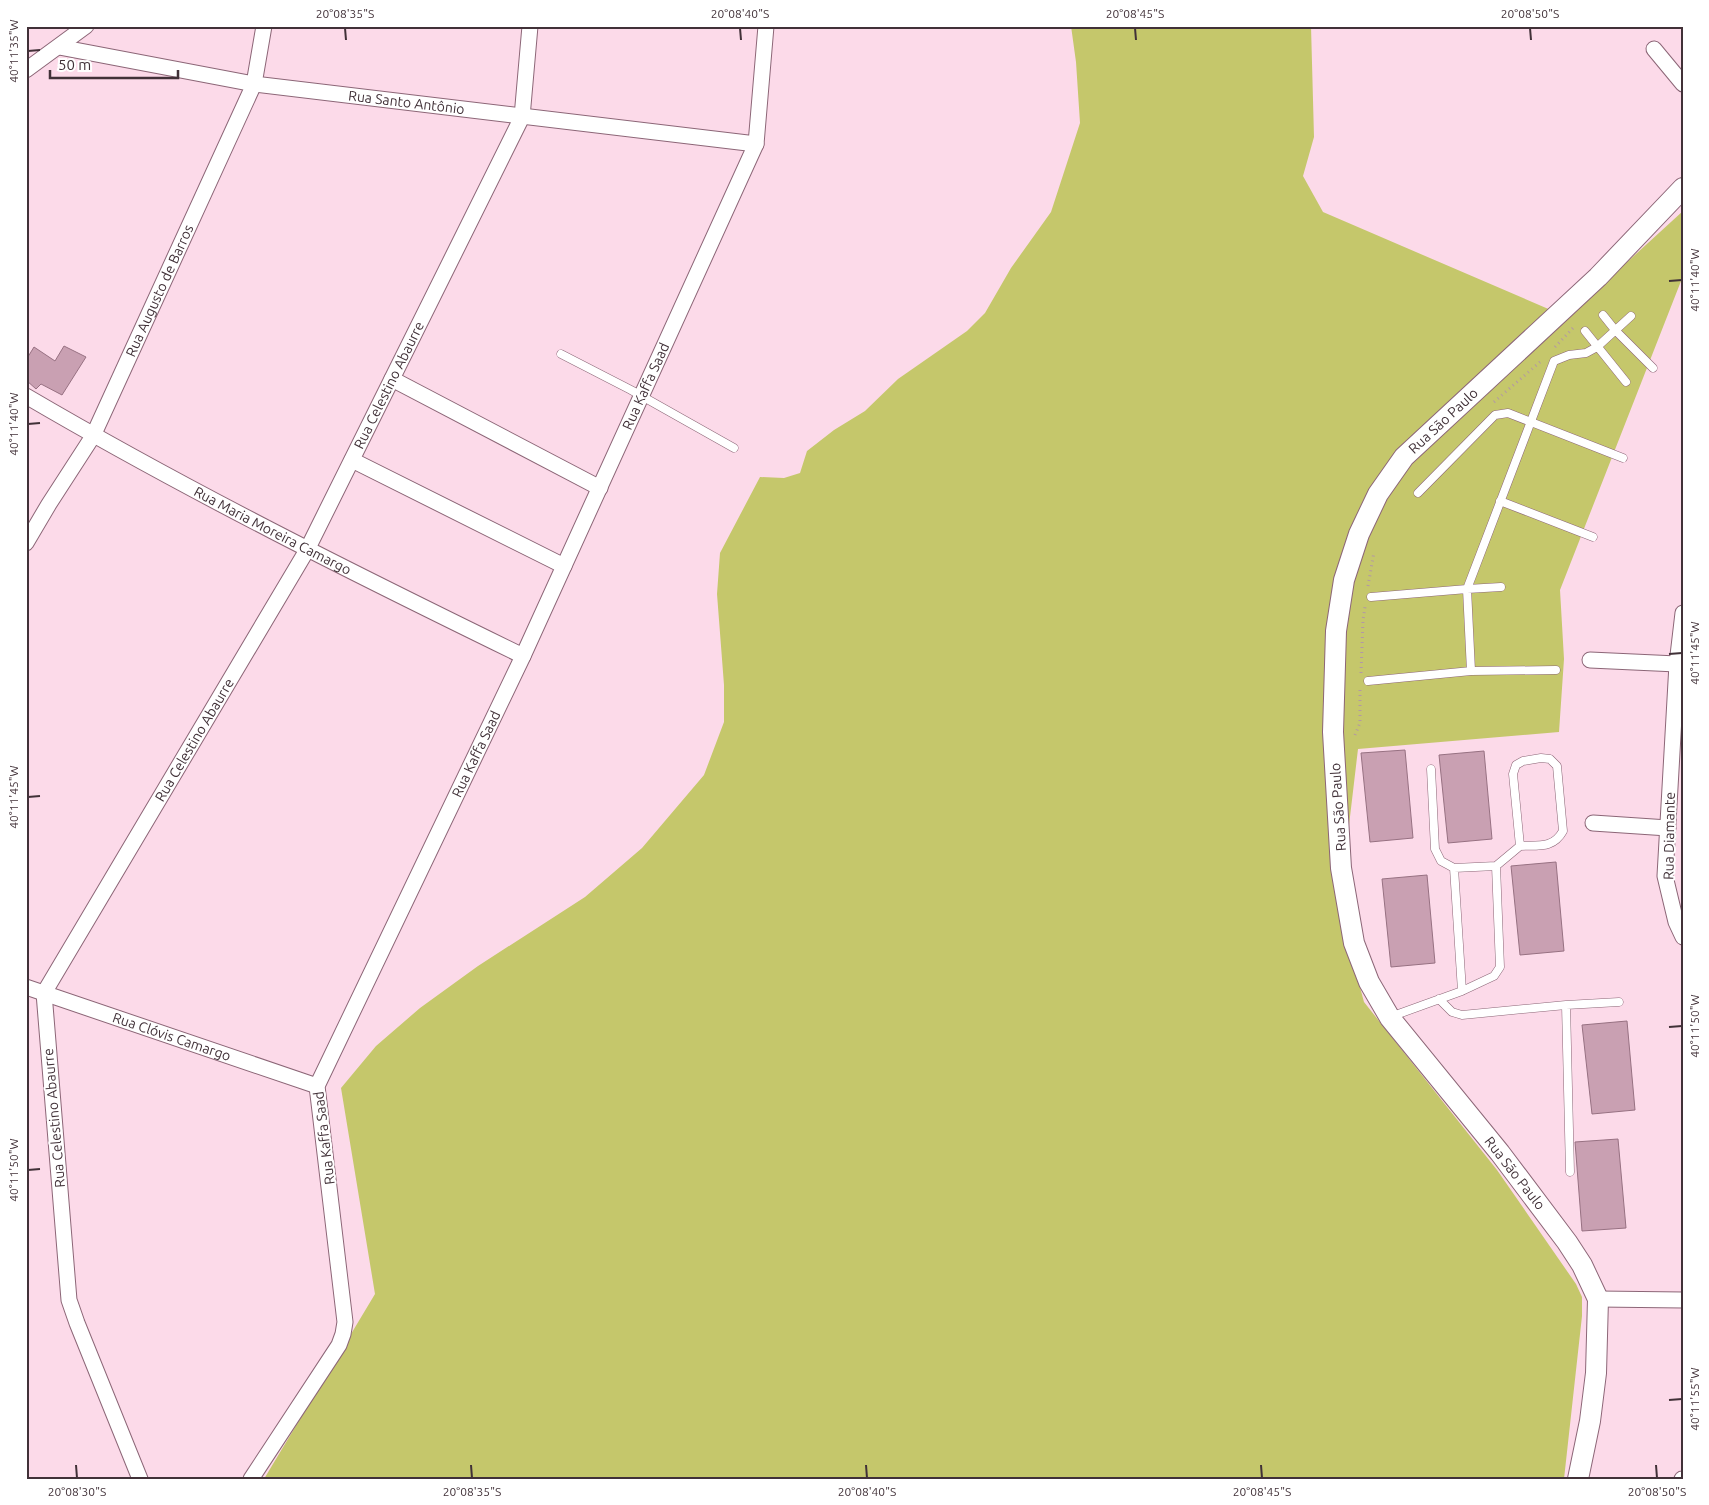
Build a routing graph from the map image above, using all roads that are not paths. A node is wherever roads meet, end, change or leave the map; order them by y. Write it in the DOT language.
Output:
graph roads {
  1 [pos="86,26"];
  2 [pos="264,26"];
  3 [pos="530,26"];
  4 [pos="766,26"];
  5 [pos="59,46"];
  6 [pos="1654,49"];
  7 [pos="26,70"];
  8 [pos="254,84"];
  9 [pos="1683,84"];
  10 [pos="522,117"];
  11 [pos="756,144"];
  12 [pos="1683,188"];
  13 [pos="1603,315"];
  14 [pos="1631,316"];
  15 [pos="1615,330"];
  16 [pos="1584,331"];
  17 [pos="1597,347"];
  18 [pos="561,354"];
  19 [pos="1653,368"];
  20 [pos="392,379"];
  21 [pos="1626,382"];
  22 [pos="26,396"];
  23 [pos="642,397"];
  24 [pos="1531,422"];
  25 [pos="93,436"];
  26 [pos="734,448"];
  27 [pos="1623,458"];
  28 [pos="352,460"];
  29 [pos="600,488"];
  30 [pos="1418,493"];
  31 [pos="1500,501"];
  32 [pos="1593,537"];
  33 [pos="26,543"];
  34 [pos="307,550"];
  35 [pos="564,566"];
  36 [pos="1500,586"];
  37 [pos="1467,589"];
  38 [pos="1369,594"];
  39 [pos="1683,613"];
  40 [pos="523,656"];
  41 [pos="1590,660"];
  42 [pos="1676,664"];
  43 [pos="1556,670"];
  44 [pos="1471,671"];
  45 [pos="1364,682"];
  46 [pos="1431,769"];
  47 [pos="1593,823"];
  48 [pos="1668,828"];
  49 [pos="1520,846"];
  50 [pos="1496,866"];
  51 [pos="1454,868"];
  52 [pos="1683,937"];
  53 [pos="26,987"];
  54 [pos="1462,991"];
  55 [pos="44,993"];
  56 [pos="1438,999"];
  57 [pos="1619,1002"];
  58 [pos="1566,1005"];
  59 [pos="1390,1018"];
  60 [pos="317,1086"];
  61 [pos="1570,1172"];
  62 [pos="1598,1299"];
  63 [pos="1683,1300"];
  64 [pos="140,1479"];
  65 [pos="251,1479"];
  66 [pos="1578,1479"];
  1 -- 5 [label="street"];
  2 -- 8 [label="street, Rua Augusto de Barros"];
  3 -- 10 [label="street, Rua Celestino Abaurre"];
  4 -- 11 [label="street, Rua Kaffa Saad"];
  5 -- 7 [label="street"];
  5 -- 8 [label="street, Rua Santo Antônio"];
  6 -- 9 [label="street"];
  8 -- 10 [label="street, Rua Santo Antônio"];
  8 -- 25 [label="street, Rua Augusto de Barros"];
  10 -- 11 [label="street, Rua Santo Antônio"];
  10 -- 20 [label="street, Rua Celestino Abaurre"];
  11 -- 23 [label="street, Rua Kaffa Saad"];
  12 -- 59 [label="street, Rua São Paulo"];
  13 -- 15 [label="lane"];
  14 -- 15 [label="lane"];
  15 -- 17 [label="lane"];
  15 -- 19 [label="lane"];
  16 -- 17 [label="lane"];
  17 -- 21 [label="lane"];
  17 -- 24 [label="lane"];
  18 -- 23 [label="lane"];
  20 -- 28 [label="street, Rua Celestino Abaurre"];
  20 -- 29 [label="street"];
  22 -- 25 [label="street, Rua Maria Moreira Camargo"];
  23 -- 26 [label="lane"];
  23 -- 29 [label="street, Rua Kaffa Saad"];
  24 -- 27 [label="lane"];
  24 -- 30 [label="lane"];
  24 -- 31 [label="lane"];
  25 -- 33 [label="street, Rua Augusto de Barros"];
  25 -- 34 [label="street, Rua Maria Moreira Camargo"];
  28 -- 34 [label="street, Rua Celestino Abaurre"];
  28 -- 35 [label="street"];
  29 -- 35 [label="street, Rua Kaffa Saad"];
  31 -- 32 [label="lane"];
  31 -- 37 [label="lane"];
  34 -- 40 [label="street, Rua Maria Moreira Camargo"];
  34 -- 55 [label="street, Rua Celestino Abaurre"];
  35 -- 40 [label="street, Rua Kaffa Saad"];
  36 -- 37 [label="lane"];
  37 -- 38 [label="lane"];
  37 -- 44 [label="lane"];
  39 -- 42 [label="street, Rua Diamante"];
  40 -- 60 [label="street, Rua Kaffa Saad"];
  41 -- 42 [label="street"];
  42 -- 48 [label="street, Rua Diamante"];
  43 -- 44 [label="lane"];
  44 -- 45 [label="lane"];
  46 -- 51 [label="lane"];
  47 -- 48 [label="street"];
  48 -- 52 [label="street, Rua Diamante"];
  49 -- 49 [label="lane"];
  49 -- 50 [label="lane"];
  50 -- 51 [label="lane"];
  50 -- 54 [label="lane"];
  51 -- 54 [label="lane"];
  53 -- 55 [label="street, Rua Clóvis Camargo"];
  54 -- 56 [label="lane"];
  55 -- 60 [label="street, Rua Clóvis Camargo"];
  55 -- 64 [label="street, Rua Celestino Abaurre"];
  56 -- 58 [label="lane"];
  56 -- 59 [label="lane"];
  57 -- 58 [label="lane"];
  58 -- 61 [label="lane"];
  59 -- 62 [label="street, Rua São Paulo"];
  60 -- 65 [label="street, Rua Kaffa Saad"];
  62 -- 63 [label="street"];
  62 -- 66 [label="street, Rua São Paulo"];
}
